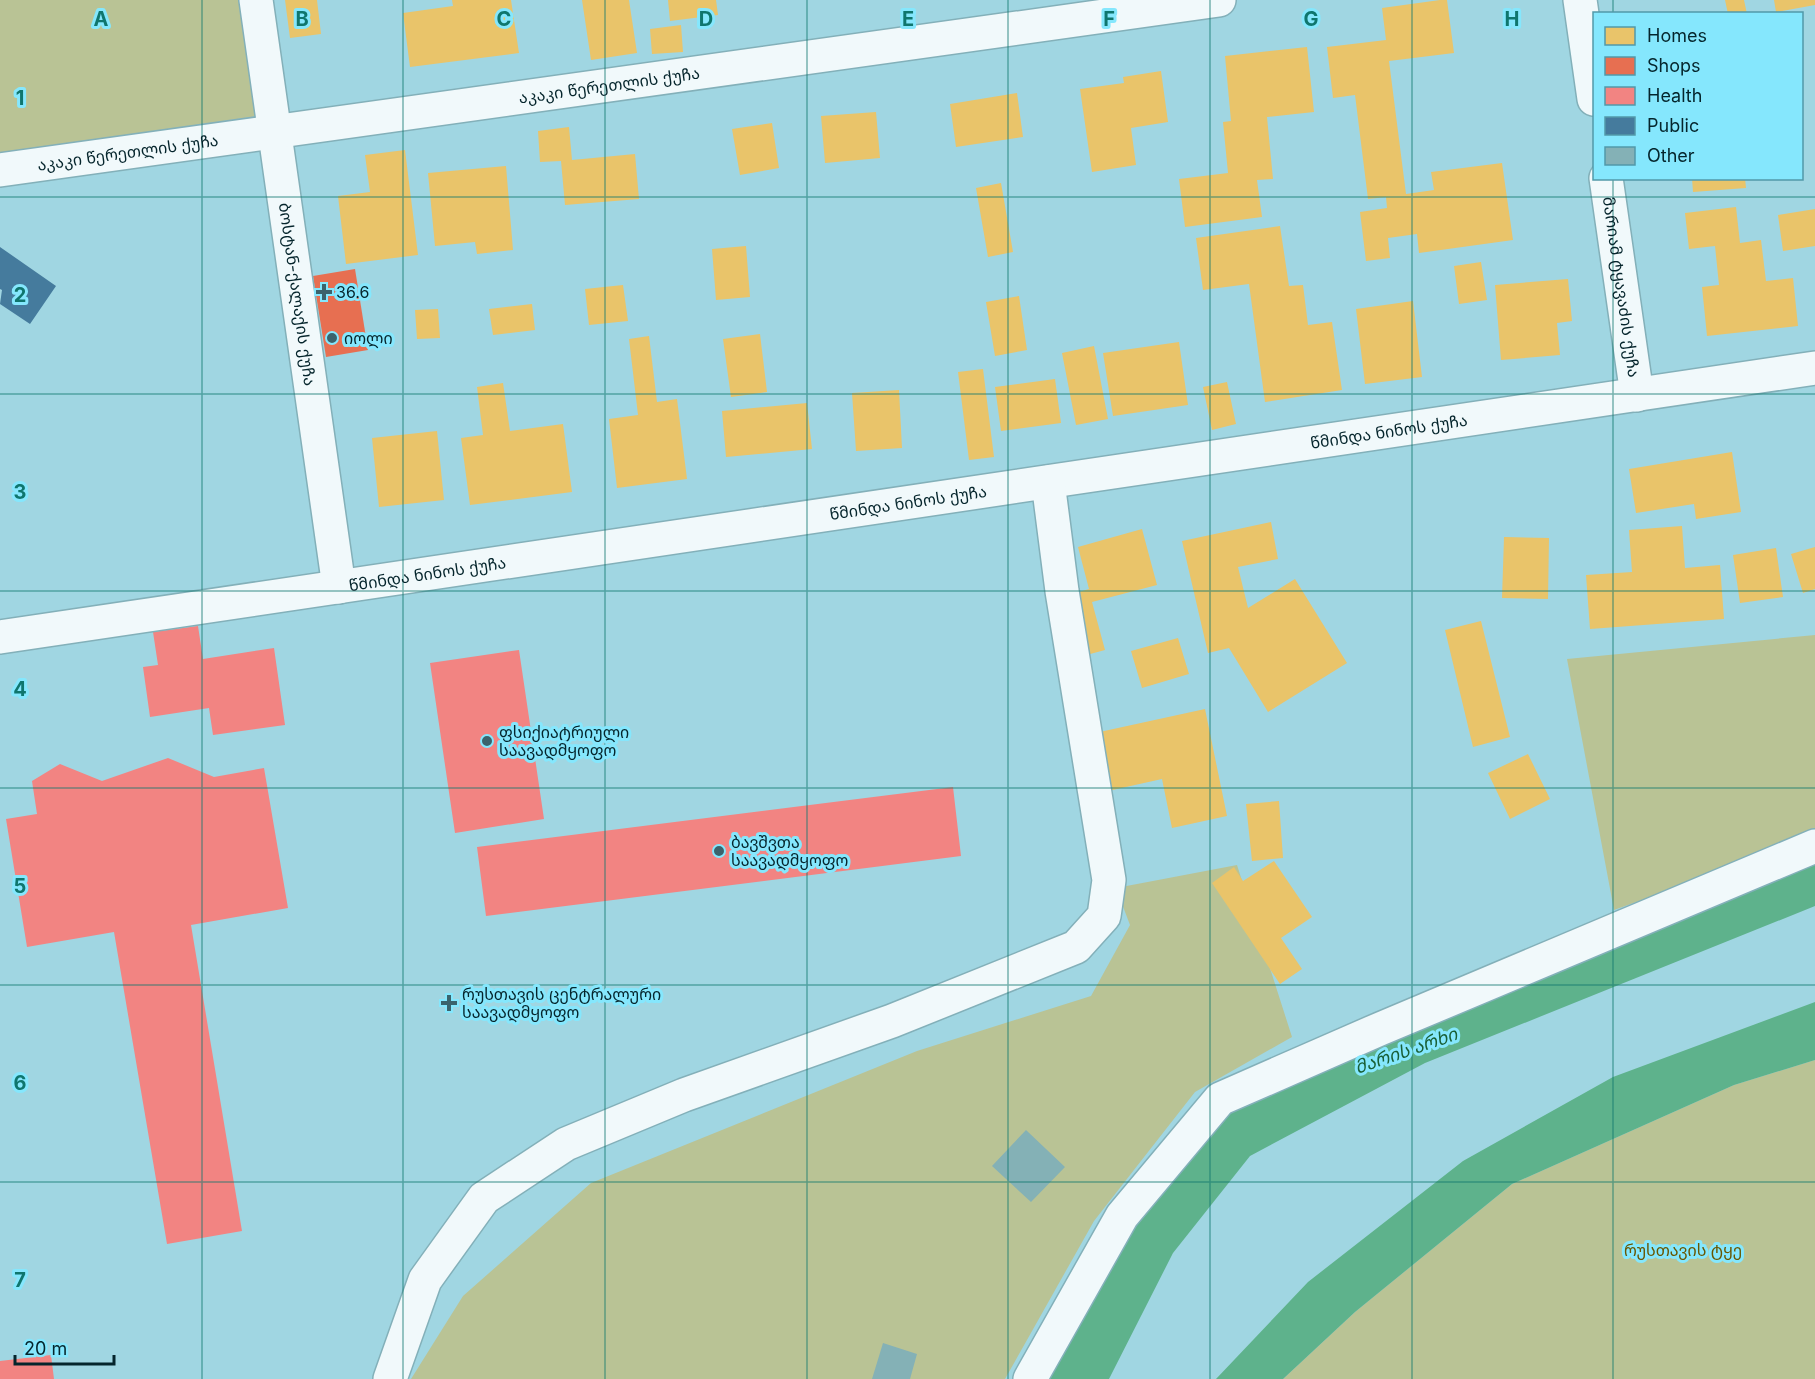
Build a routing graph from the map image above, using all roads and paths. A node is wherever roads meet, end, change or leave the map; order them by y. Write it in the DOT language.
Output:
graph roads {
  1 [pos="256,0"];
  2 [pos="1219,0"];
  3 [pos="1580,0"];
  4 [pos="1593,92"];
  5 [pos="274,131"];
  6 [pos="0,170"];
  7 [pos="1606,180"];
  8 [pos="1815,368"];
  9 [pos="1637,395"];
  10 [pos="1048,482"];
  11 [pos="339,587"];
  12 [pos="0,637"];
  13 [pos="1815,846"];
  14 [pos="390,1379"];
  15 [pos="1030,1379"];
  1 -- 5 [label="street, ბოსტან-ქალაქის ქუჩა"];
  2 -- 5 [label="street, აკაკი წერეთლის ქუჩა"];
  3 -- 4 [label="street"];
  5 -- 6 [label="street, აკაკი წერეთლის ქუჩა"];
  5 -- 11 [label="street, ბოსტან-ქალაქის ქუჩა"];
  7 -- 9 [label="street, მარიამ ტყავაძის ქუჩა"];
  8 -- 9 [label="street, წმინდა ნინოს ქუჩა"];
  9 -- 10 [label="street, წმინდა ნინოს ქუჩა"];
  10 -- 11 [label="street, წმინდა ნინოს ქუჩა"];
  10 -- 14 [label="street"];
  11 -- 12 [label="street, წმინდა ნინოს ქუჩა"];
  13 -- 15 [label="street"];
}
